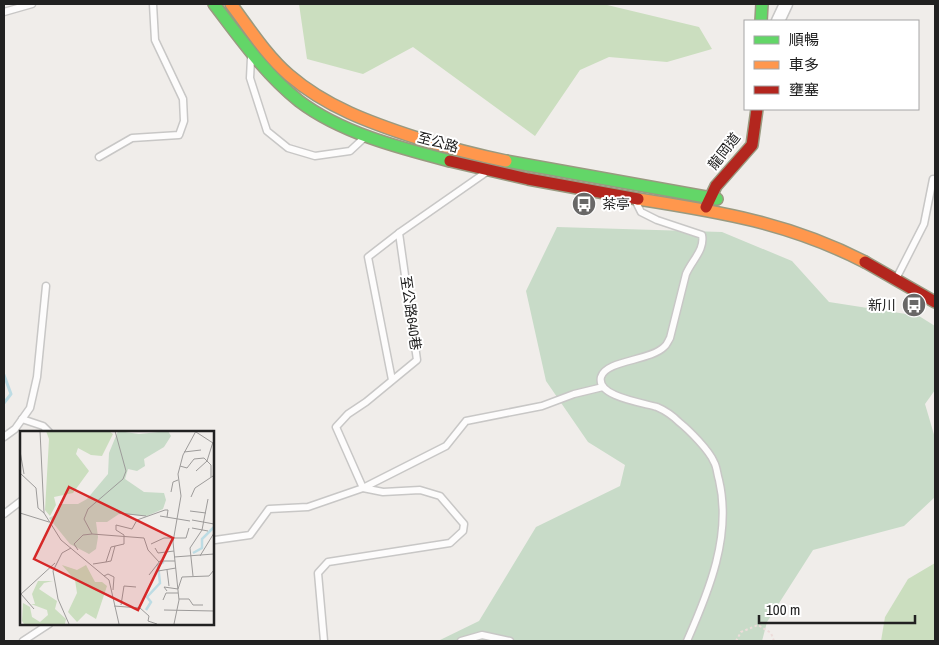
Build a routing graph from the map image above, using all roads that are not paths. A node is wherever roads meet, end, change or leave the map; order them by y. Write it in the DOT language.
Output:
graph roads {
  1 [pos="32,4"];
  2 [pos="152,4"];
  3 [pos="214,4"];
  4 [pos="231,4"];
  5 [pos="762,4"];
  6 [pos="786,4"];
  7 [pos="4,12"];
  8 [pos="761,20"];
  9 [pos="778,20"];
  10 [pos="251,54"];
  11 [pos="757,110"];
  12 [pos="371,123"];
  13 [pos="366,136"];
  14 [pos="98,157"];
  15 [pos="491,158"];
  16 [pos="488,171"];
  17 [pos="933,179"];
  18 [pos="637,184"];
  19 [pos="709,197"];
  20 [pos="634,198"];
  21 [pos="728,202"];
  22 [pos="705,208"];
  23 [pos="400,233"];
  24 [pos="901,271"];
  25 [pos="46,286"];
  26 [pos="935,302"];
  27 [pos="392,380"];
  28 [pos="603,387"];
  29 [pos="22,419"];
  30 [pos="48,431"];
  31 [pos="4,436"];
  32 [pos="363,488"];
  33 [pos="20,502"];
  34 [pos="4,514"];
  35 [pos="214,540"];
  36 [pos="48,625"];
  37 [pos="23,641"];
  38 [pos="324,641"];
  39 [pos="460,641"];
  40 [pos="510,641"];
  41 [pos="688,641"];
  1 -- 7 [label="lane"];
  2 -- 14 [label="lane"];
  3 -- 10 [label="street, 至公路"];
  4 -- 12 [label="street, 至公路"];
  5 -- 8 [label="street"];
  6 -- 9 [label="street"];
  10 -- 13 [label="street, 至公路"];
  10 -- 13 [label="lane"];
  11 -- 19 [label="street, 龍岡道"];
  12 -- 13 [label="street"];
  12 -- 15 [label="street, 至公路"];
  13 -- 16 [label="street, 至公路"];
  15 -- 16 [label="street"];
  15 -- 18 [label="street, 至公路"];
  16 -- 20 [label="street, 至公路"];
  16 -- 23 [label="lane"];
  17 -- 24 [label="lane"];
  18 -- 19 [label="street, 至公路"];
  18 -- 20 [label="lane"];
  19 -- 21 [label="street, 至公路"];
  19 -- 22 [label="street, 龍岡道"];
  20 -- 22 [label="street, 至公路"];
  20 -- 28 [label="lane"];
  22 -- 24 [label="street, 至公路"];
  23 -- 27 [label="lane, 至公路640巷"];
  23 -- 27 [label="lane"];
  24 -- 26 [label="street, 至公路"];
  25 -- 29 [label="lane"];
  27 -- 32 [label="lane, 至公路640巷"];
  28 -- 32 [label="lane"];
  28 -- 41 [label="lane"];
  29 -- 30 [label="lane"];
  29 -- 31 [label="lane"];
  32 -- 35 [label="lane"];
  32 -- 38 [label="lane"];
  33 -- 34 [label="lane"];
  36 -- 37 [label="lane"];
  39 -- 40 [label="lane"];
}
